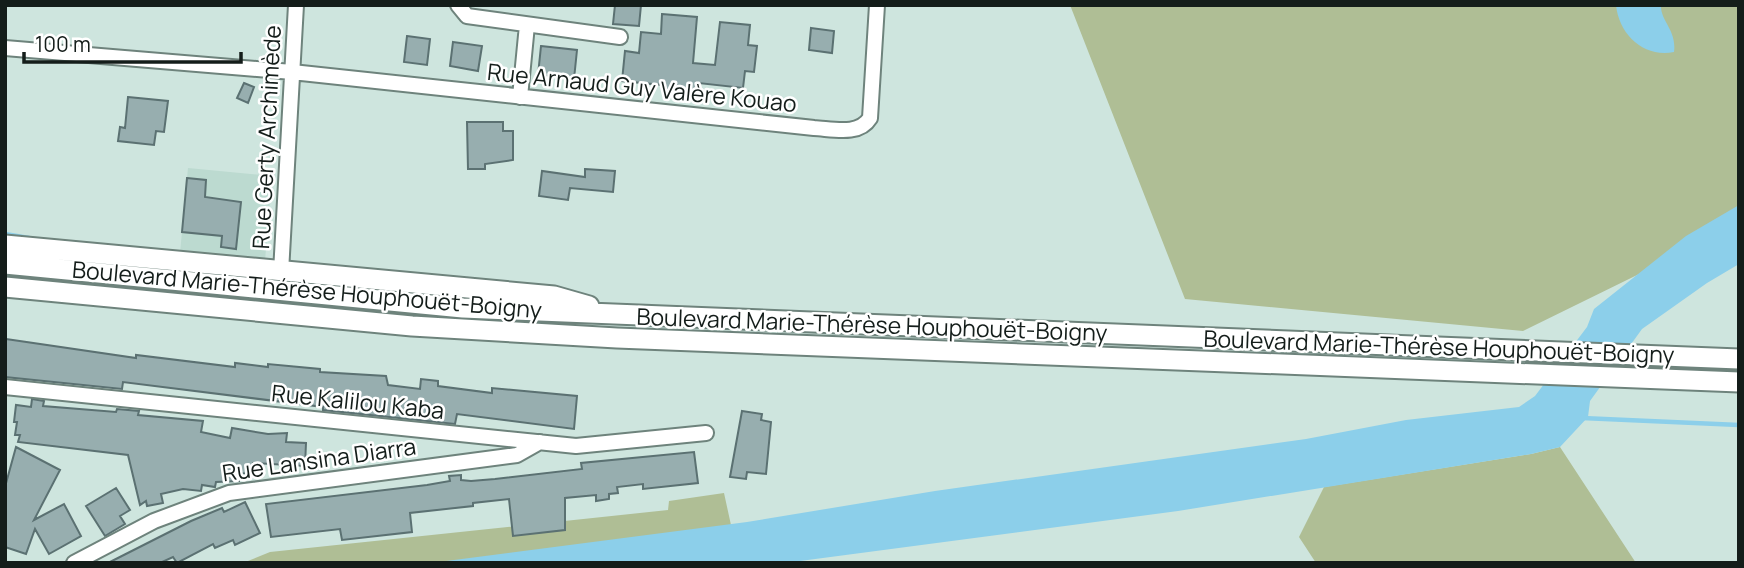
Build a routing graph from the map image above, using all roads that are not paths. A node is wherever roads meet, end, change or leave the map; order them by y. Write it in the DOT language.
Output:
graph roads {
  1 [pos="296,5"];
  2 [pos="458,5"];
  3 [pos="877,5"];
  4 [pos="527,25"];
  5 [pos="620,37"];
  6 [pos="5,48"];
  7 [pos="292,72"];
  8 [pos="520,97"];
  9 [pos="5,245"];
  10 [pos="5,264"];
  11 [pos="281,272"];
  12 [pos="5,287"];
  13 [pos="621,315"];
  14 [pos="1739,359"];
  15 [pos="1739,382"];
  16 [pos="5,387"];
  17 [pos="706,433"];
  18 [pos="540,442"];
  19 [pos="74,563"];
  1 -- 7 [label="street, Rue Gerty Archimède"];
  2 -- 4 [label="street"];
  3 -- 8 [label="street, Rue Arnaud Guy Valère Kouao"];
  4 -- 5 [label="street"];
  4 -- 8 [label="street"];
  6 -- 7 [label="street, Rue Arnaud Guy Valère Kouao"];
  7 -- 8 [label="street, Rue Arnaud Guy Valère Kouao"];
  7 -- 11 [label="street, Rue Gerty Archimède"];
  9 -- 11 [label="main road"];
  10 -- 13 [label="main road, Boulevard Marie-Thérèse Houphouët-Boigny"];
  11 -- 13 [label="main road"];
  12 -- 15 [label="main road, Boulevard Marie-Thérèse Houphouët-Boigny"];
  13 -- 14 [label="main road, Boulevard Marie-Thérèse Houphouët-Boigny"];
  16 -- 18 [label="street, Rue Kalilou Kaba"];
  17 -- 18 [label="street, Rue Kalilou Kaba"];
  18 -- 19 [label="street, Rue Lansina Diarra"];
}
